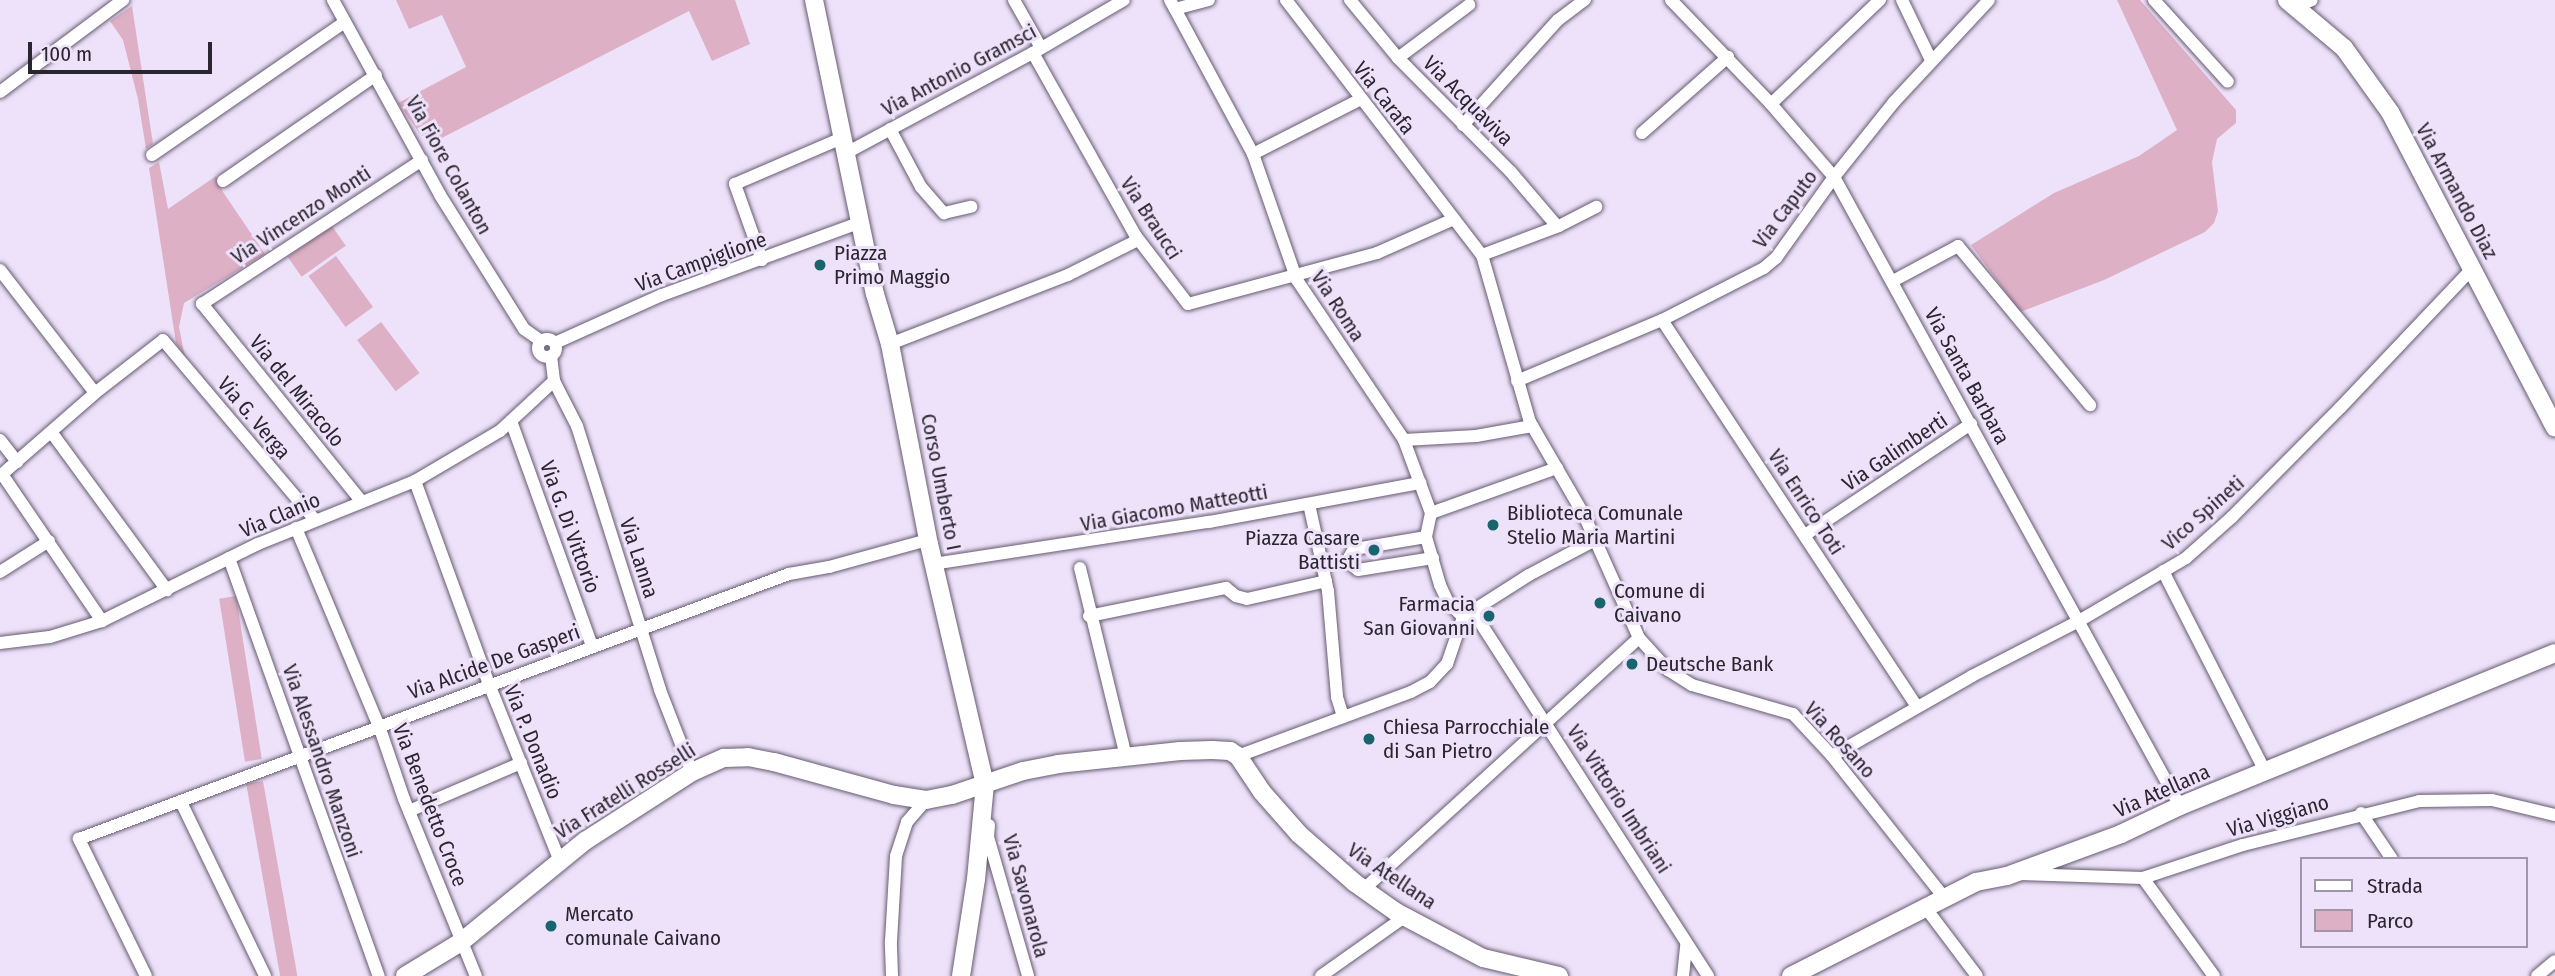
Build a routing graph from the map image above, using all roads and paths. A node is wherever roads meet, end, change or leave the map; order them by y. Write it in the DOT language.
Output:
graph roads {
  1 [pos="333,0"];
  2 [pos="814,0"];
  3 [pos="1014,0"];
  4 [pos="1124,0"];
  5 [pos="1209,0"];
  6 [pos="1286,0"];
  7 [pos="1585,0"];
  8 [pos="1671,0"];
  9 [pos="1880,0"];
  10 [pos="1902,0"];
  11 [pos="1989,0"];
  12 [pos="2154,0"];
  13 [pos="121,1"];
  14 [pos="1352,1"];
  15 [pos="2298,2"];
  16 [pos="1173,5"];
  17 [pos="1469,5"];
  18 [pos="345,22"];
  19 [pos="1037,50"];
  20 [pos="1728,57"];
  21 [pos="1398,58"];
  22 [pos="1931,60"];
  23 [pos="376,75"];
  24 [pos="2228,82"];
  25 [pos="0,92"];
  26 [pos="1361,99"];
  27 [pos="1771,104"];
  28 [pos="1463,125"];
  29 [pos="890,129"];
  30 [pos="1642,133"];
  31 [pos="846,144"];
  32 [pos="1253,154"];
  33 [pos="152,155"];
  34 [pos="422,160"];
  35 [pos="1834,177"];
  36 [pos="223,181"];
  37 [pos="971,207"];
  38 [pos="1596,207"];
  39 [pos="1454,219"];
  40 [pos="862,222"];
  41 [pos="1557,226"];
  42 [pos="1138,240"];
  43 [pos="1482,255"];
  44 [pos="762,260"];
  45 [pos="2472,269"];
  46 [pos="0,270"];
  47 [pos="1295,274"];
  48 [pos="1893,281"];
  49 [pos="202,304"];
  50 [pos="1662,320"];
  51 [pos="890,344"];
  52 [pos="553,350"];
  53 [pos="554,381"];
  54 [pos="1517,382"];
  55 [pos="95,393"];
  56 [pos="2090,405"];
  57 [pos="511,421"];
  58 [pos="1971,425"];
  59 [pos="1532,426"];
  60 [pos="2555,428"];
  61 [pos="52,433"];
  62 [pos="0,440"];
  63 [pos="1404,440"];
  64 [pos="17,462"];
  65 [pos="1557,468"];
  66 [pos="1,475"];
  67 [pos="415,481"];
  68 [pos="1420,483"];
  69 [pos="362,502"];
  70 [pos="1309,504"];
  71 [pos="1431,513"];
  72 [pos="315,520"];
  73 [pos="296,528"];
  74 [pos="1805,535"];
  75 [pos="1426,537"];
  76 [pos="928,540"];
  77 [pos="1595,540"];
  78 [pos="49,541"];
  79 [pos="1076,544"];
  80 [pos="229,558"];
  81 [pos="1433,558"];
  82 [pos="933,564"];
  83 [pos="2163,571"];
  84 [pos="0,572"];
  85 [pos="1326,581"];
  86 [pos="167,590"];
  87 [pos="1089,616"];
  88 [pos="1463,617"];
  89 [pos="102,621"];
  90 [pos="2079,621"];
  91 [pos="642,628"];
  92 [pos="1639,638"];
  93 [pos="0,643"];
  94 [pos="592,646"];
  95 [pos="2555,653"];
  96 [pos="489,684"];
  97 [pos="1917,707"];
  98 [pos="1343,717"];
  99 [pos="1547,723"];
  100 [pos="379,726"];
  101 [pos="302,755"];
  102 [pos="1238,756"];
  103 [pos="1832,756"];
  104 [pos="1126,757"];
  105 [pos="522,763"];
  106 [pos="2265,771"];
  107 [pos="692,772"];
  108 [pos="985,784"];
  109 [pos="926,800"];
  110 [pos="181,802"];
  111 [pos="2180,806"];
  112 [pos="409,811"];
  113 [pos="2361,813"];
  114 [pos="2555,816"];
  115 [pos="2391,857"];
  116 [pos="559,859"];
  117 [pos="2013,874"];
  118 [pos="2143,878"];
  119 [pos="1364,889"];
  120 [pos="1943,896"];
  121 [pos="1925,907"];
  122 [pos="1407,915"];
  123 [pos="461,942"];
  124 [pos="1686,945"];
  125 [pos="2555,961"];
  126 [pos="1325,975"];
  127 [pos="146,976"];
  128 [pos="265,976"];
  129 [pos="379,976"];
  130 [pos="405,976"];
  131 [pos="476,976"];
  132 [pos="892,976"];
  133 [pos="961,976"];
  134 [pos="1028,976"];
  135 [pos="1559,976"];
  136 [pos="1683,976"];
  137 [pos="1708,976"];
  138 [pos="1791,976"];
  139 [pos="1977,976"];
  140 [pos="2214,976"];
  141 [pos="2537,976"];
  1 -- 18 [label="street, Via Fiore Colanton"];
  2 -- 31 [label="main road, Corso Umberto I"];
  3 -- 19 [label="street, Via Braucci"];
  4 -- 19 [label="street, Via Antonio Gramsci"];
  5 -- 16 [label="street"];
  6 -- 26 [label="street, Via Carafa"];
  7 -- 28 [label="street"];
  8 -- 20 [label="street, Via Santa Barbara"];
  9 -- 27 [label="street"];
  10 -- 22 [label="street"];
  11 -- 22 [label="street, Via Caputo"];
  12 -- 24 [label="street"];
  13 -- 25 [label="street"];
  14 -- 21 [label="street, Via Acquaviva"];
  15 -- 45 [label="main road, Via Armando Diaz"];
  16 -- 32 [label="street, Via Roma"];
  17 -- 21 [label="street"];
  18 -- 23 [label="street, Via Fiore Colanton"];
  18 -- 33 [label="street"];
  19 -- 29 [label="street, Via Antonio Gramsci"];
  19 -- 42 [label="street, Via Braucci"];
  20 -- 27 [label="street, Via Santa Barbara"];
  20 -- 30 [label="street"];
  21 -- 28 [label="street, Via Acquaviva"];
  22 -- 35 [label="street, Via Caputo"];
  23 -- 34 [label="street, Via Fiore Colanton"];
  23 -- 36 [label="street"];
  26 -- 32 [label="street"];
  26 -- 39 [label="street, Via Carafa"];
  27 -- 35 [label="street, Via Santa Barbara"];
  28 -- 41 [label="street, Via Acquaviva"];
  29 -- 31 [label="street, Via Antonio Gramsci"];
  29 -- 37 [label="street"];
  31 -- 40 [label="main road, Corso Umberto I"];
  31 -- 44 [label="street, Via Antonio Gramsci"];
  32 -- 47 [label="street, Via Roma"];
  34 -- 49 [label="street, Via Vincenzo Monti"];
  34 -- 52 [label="street, Via Fiore Colanton"];
  35 -- 48 [label="street, Via Santa Barbara"];
  35 -- 50 [label="street, Via Caputo"];
  38 -- 41 [label="street"];
  39 -- 43 [label="street, Via Rosano"];
  39 -- 47 [label="street"];
  40 -- 44 [label="street, Via Campiglione"];
  40 -- 51 [label="main road, Corso Umberto I"];
  41 -- 43 [label="street"];
  42 -- 47 [label="street, Via Braucci"];
  42 -- 51 [label="street"];
  43 -- 54 [label="street, Via Rosano"];
  44 -- 52 [label="street, Via Campiglione"];
  45 -- 60 [label="main road, Via Armando Diaz"];
  45 -- 83 [label="street, Vico Spineti"];
  46 -- 55 [label="street"];
  47 -- 63 [label="street, Via Roma"];
  48 -- 56 [label="street"];
  48 -- 58 [label="street, Via Santa Barbara"];
  49 -- 69 [label="street, Via del Miracolo"];
  50 -- 54 [label="street, Via Caputo"];
  50 -- 74 [label="street, Via Enrico Toti"];
  51 -- 76 [label="main road, Corso Umberto I"];
  52 -- 53 [label="street, Via Lanna"];
  53 -- 57 [label="street, Via Clanio"];
  53 -- 91 [label="street, Via Lanna"];
  54 -- 59 [label="street, Via Rosano"];
  55 -- 61 [label="street"];
  55 -- 72 [label="street, Via G. Verga"];
  57 -- 67 [label="street, Via Clanio"];
  57 -- 94 [label="street, Via G. Di Vittorio"];
  58 -- 74 [label="street, Via Galimberti"];
  58 -- 90 [label="street, Via Santa Barbara"];
  59 -- 63 [label="street"];
  59 -- 65 [label="street, Via Rosano"];
  61 -- 64 [label="street"];
  61 -- 86 [label="street"];
  62 -- 64 [label="street"];
  63 -- 68 [label="street, Via Roma"];
  64 -- 66 [label="street"];
  65 -- 71 [label="street"];
  65 -- 77 [label="street, Via Rosano"];
  66 -- 78 [label="street"];
  67 -- 69 [label="street, Via Clanio"];
  67 -- 96 [label="street, Via P. Donadio"];
  68 -- 70 [label="street, Via Giacomo Matteotti"];
  68 -- 71 [label="street, Via Roma"];
  69 -- 72 [label="street, Via Clanio"];
  70 -- 79 [label="street, Via Giacomo Matteotti"];
  70 -- 85 [label="street"];
  71 -- 75 [label="street"];
  72 -- 73 [label="street, Via Clanio"];
  73 -- 80 [label="street, Via Clanio"];
  73 -- 100 [label="street, Via Benedetto Croce"];
  74 -- 97 [label="street, Via Enrico Toti"];
  75 -- 81 [label="street"];
  75 -- 81 [label="street"];
  76 -- 82 [label="main road, Corso Umberto I"];
  76 -- 91 [label="street, Via Alcide De Gasperi"];
  77 -- 88 [label="street"];
  77 -- 92 [label="street, Via Rosano"];
  78 -- 84 [label="street"];
  78 -- 89 [label="street"];
  79 -- 82 [label="street, Via Giacomo Matteotti"];
  79 -- 87 [label="street"];
  80 -- 86 [label="street, Via Clanio"];
  80 -- 101 [label="street, Via Alessandro Manzoni"];
  81 -- 88 [label="street"];
  82 -- 108 [label="main road, Corso Umberto I"];
  83 -- 90 [label="street, Vico Spineti"];
  83 -- 106 [label="street"];
  85 -- 87 [label="street"];
  85 -- 98 [label="street"];
  86 -- 89 [label="street, Via Clanio"];
  87 -- 104 [label="street"];
  88 -- 98 [label="street"];
  88 -- 99 [label="street, Via Vittorio Imbriani"];
  89 -- 93 [label="street, Via Clanio"];
  90 -- 97 [label="street, Vico Spineti"];
  90 -- 111 [label="street, Via Santa Barbara"];
  91 -- 94 [label="street, Via Alcide De Gasperi"];
  91 -- 107 [label="street, Via Lanna"];
  92 -- 99 [label="street"];
  92 -- 103 [label="street, Via Rosano"];
  94 -- 96 [label="street, Via Alcide De Gasperi"];
  95 -- 106 [label="main road, Via Atellana"];
  96 -- 100 [label="street, Via Alcide De Gasperi"];
  96 -- 105 [label="street, Via P. Donadio"];
  97 -- 103 [label="street, Vico Spineti"];
  98 -- 102 [label="street"];
  99 -- 119 [label="street"];
  99 -- 124 [label="street, Via Vittorio Imbriani"];
  100 -- 101 [label="street, Via Alcide De Gasperi"];
  100 -- 112 [label="street, Via Benedetto Croce"];
  101 -- 110 [label="street, Via Alcide De Gasperi"];
  101 -- 129 [label="street, Via Alessandro Manzoni"];
  102 -- 104 [label="main road, Via Fratelli Rosselli"];
  102 -- 119 [label="main road, Via Atellana"];
  103 -- 120 [label="street, Via Rosano"];
  104 -- 108 [label="main road, Via Fratelli Rosselli"];
  105 -- 112 [label="street"];
  105 -- 116 [label="street, Via P. Donadio"];
  106 -- 111 [label="main road, Via Atellana"];
  107 -- 109 [label="main road, Via Fratelli Rosselli"];
  107 -- 116 [label="main road, Via Fratelli Rosselli"];
  108 -- 109 [label="main road, Via Fratelli Rosselli"];
  108 -- 133 [label="main road, Corso Umberto I"];
  108 -- 134 [label="street, Via Savonarola"];
  109 -- 132 [label="street"];
  110 -- 127 [label="street, Via Alcide De Gasperi"];
  110 -- 128 [label="street"];
  111 -- 117 [label="main road, Via Atellana"];
  112 -- 123 [label="street, Via Benedetto Croce"];
  113 -- 114 [label="street, Via Viggiano"];
  113 -- 115 [label="street"];
  113 -- 118 [label="street, Via Viggiano"];
  116 -- 123 [label="main road, Via Fratelli Rosselli"];
  117 -- 118 [label="street, Via Viggiano"];
  117 -- 120 [label="main road, Via Atellana"];
  118 -- 140 [label="street"];
  119 -- 122 [label="main road, Via Atellana"];
  120 -- 121 [label="main road, Via Atellana"];
  121 -- 138 [label="main road, Via Atellana"];
  121 -- 139 [label="street"];
  122 -- 126 [label="street"];
  122 -- 135 [label="main road, Via Atellana"];
  123 -- 130 [label="main road, Via Fratelli Rosselli"];
  123 -- 131 [label="street, Via Benedetto Croce"];
  124 -- 136 [label="street"];
  124 -- 137 [label="street, Via Vittorio Imbriani"];
  125 -- 141 [label="street"];
}
